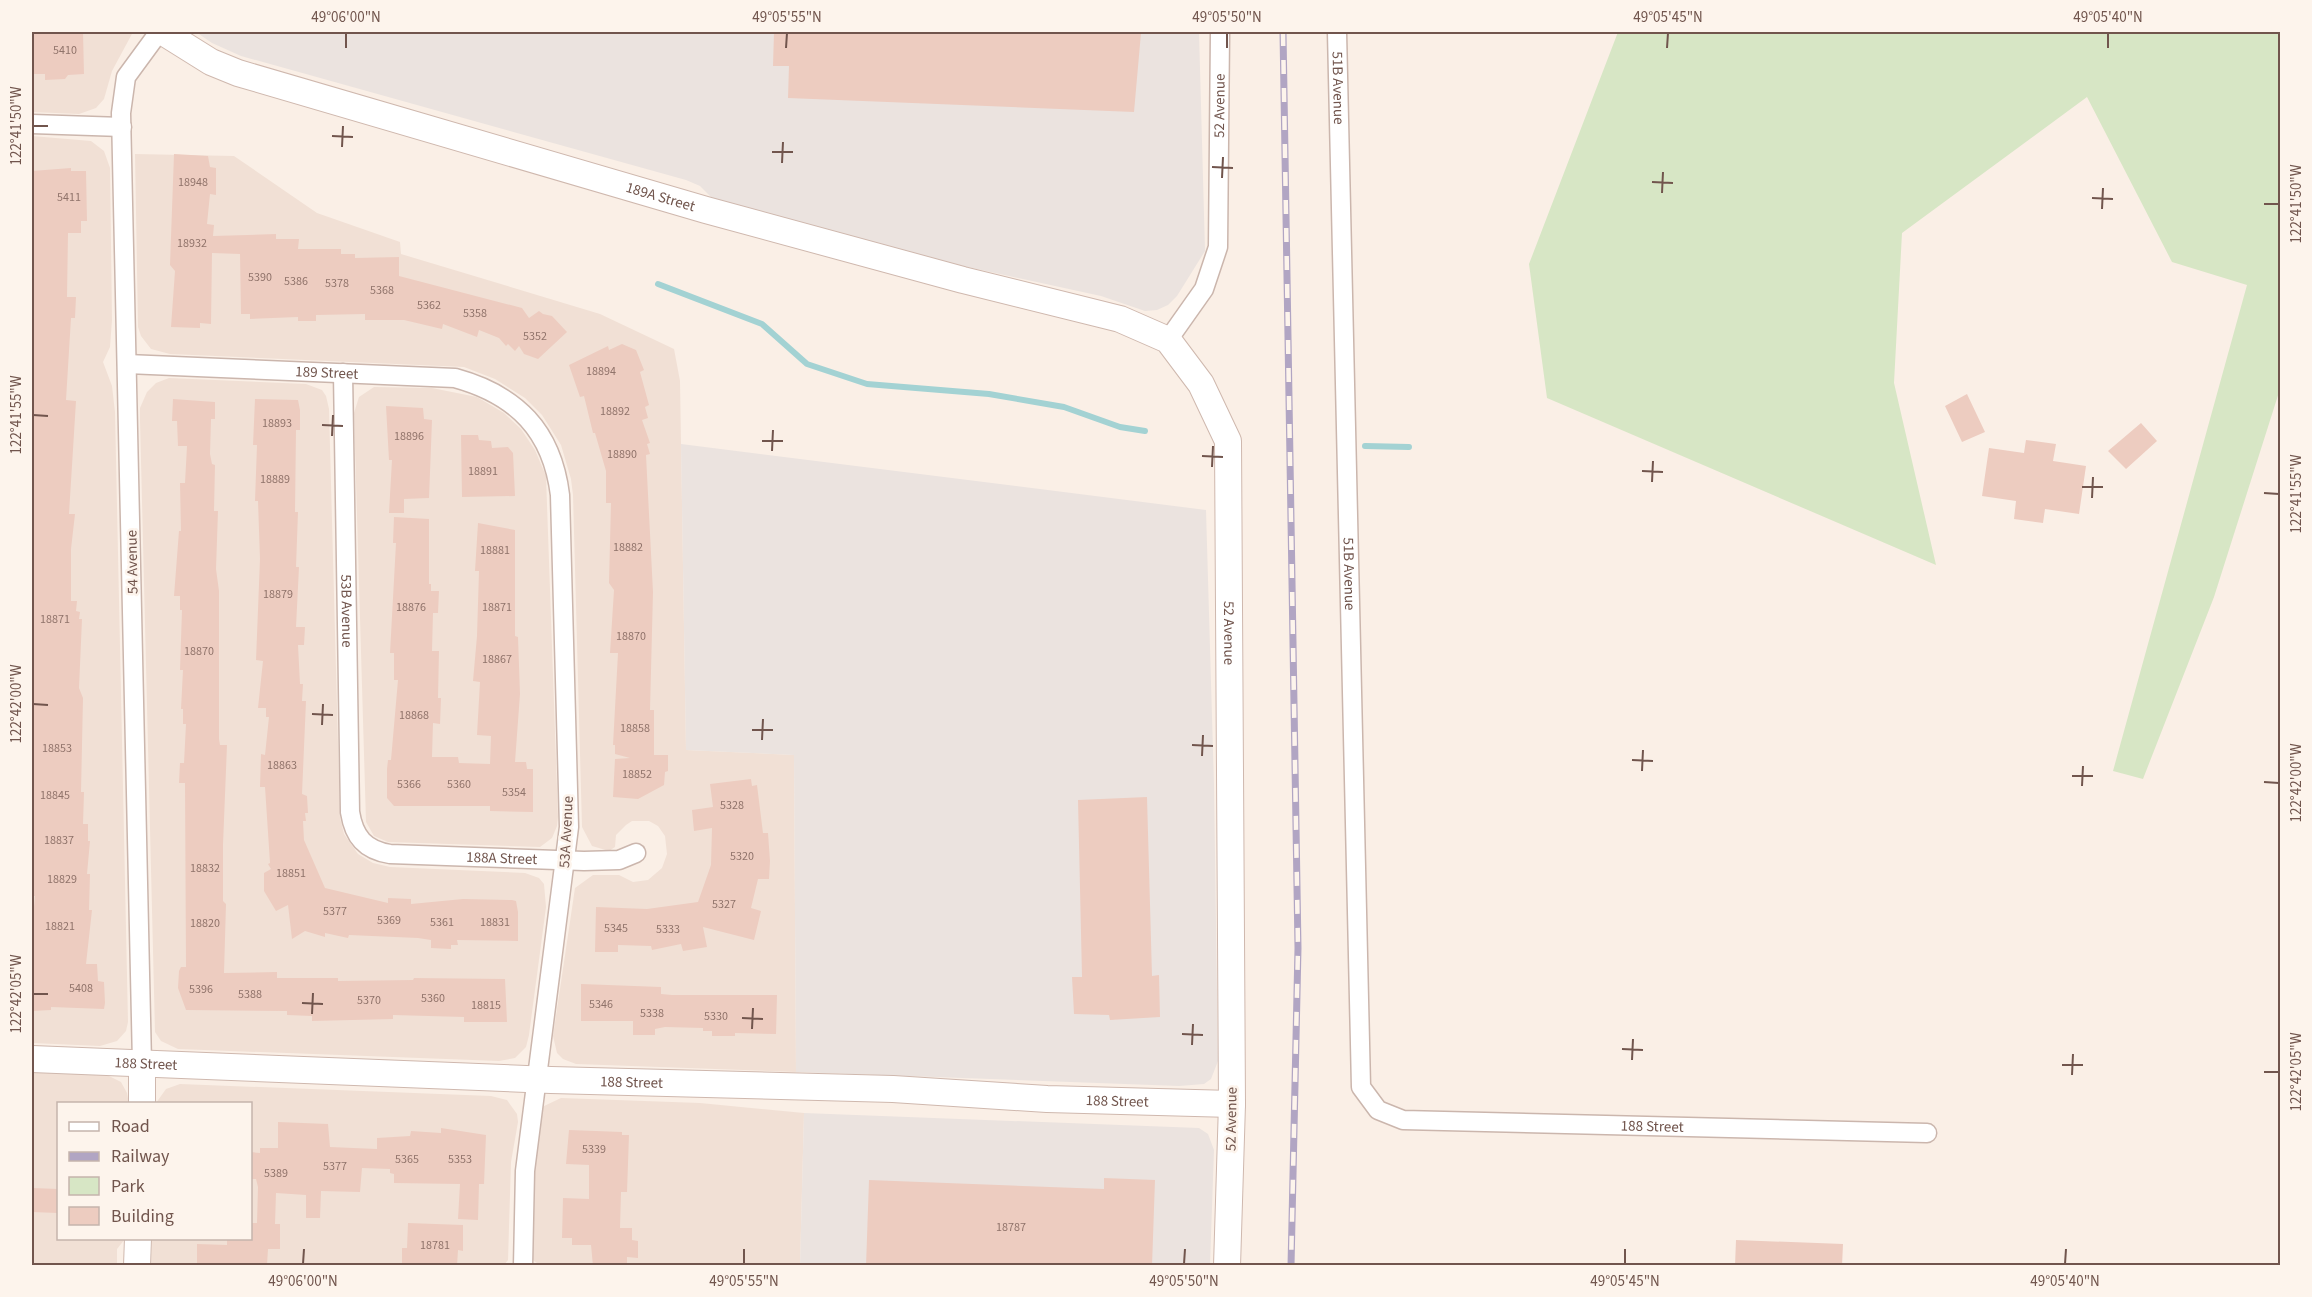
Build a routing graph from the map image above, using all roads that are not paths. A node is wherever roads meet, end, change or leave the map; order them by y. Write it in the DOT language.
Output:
graph roads {
  1 [pos="159,32"];
  2 [pos="164,32"];
  3 [pos="1220,32"];
  4 [pos="1337,32"];
  5 [pos="32,124"];
  6 [pos="122,128"];
  7 [pos="1168,340"];
  8 [pos="127,364"];
  9 [pos="343,373"];
  10 [pos="518,407"];
  11 [pos="366,846"];
  12 [pos="636,853"];
  13 [pos="566,861"];
  14 [pos="32,1059"];
  15 [pos="142,1064"];
  16 [pos="537,1079"];
  17 [pos="142,1102"];
  18 [pos="1232,1104"];
  19 [pos="1378,1110"];
  20 [pos="1928,1133"];
  21 [pos="138,1240"];
  22 [pos="138,1266"];
  23 [pos="523,1266"];
  24 [pos="1227,1266"];
  1 -- 6 [label="street, 54 Avenue"];
  2 -- 7 [label="street, 189A Street"];
  3 -- 7 [label="street, 52 Avenue"];
  4 -- 19 [label="street, 51B Avenue"];
  5 -- 6 [label="street"];
  6 -- 8 [label="street, 54 Avenue"];
  7 -- 18 [label="street, 52 Avenue"];
  8 -- 9 [label="street, 189 Street"];
  8 -- 15 [label="street, 54 Avenue"];
  9 -- 10 [label="street, 189 Street"];
  9 -- 11 [label="street, 53B Avenue"];
  10 -- 13 [label="street, 53A Avenue"];
  11 -- 13 [label="street, 188A Street"];
  12 -- 13 [label="street, 188A Street"];
  13 -- 16 [label="street, 53A Avenue"];
  14 -- 15 [label="street, 188 Street"];
  15 -- 16 [label="street, 188 Street"];
  15 -- 17 [label="street, 54 Avenue"];
  16 -- 18 [label="street, 188 Street"];
  16 -- 23 [label="street, 53A Avenue"];
  18 -- 24 [label="street, 52 Avenue"];
  19 -- 20 [label="street, 188 Street"];
  21 -- 22 [label="street"];
}
